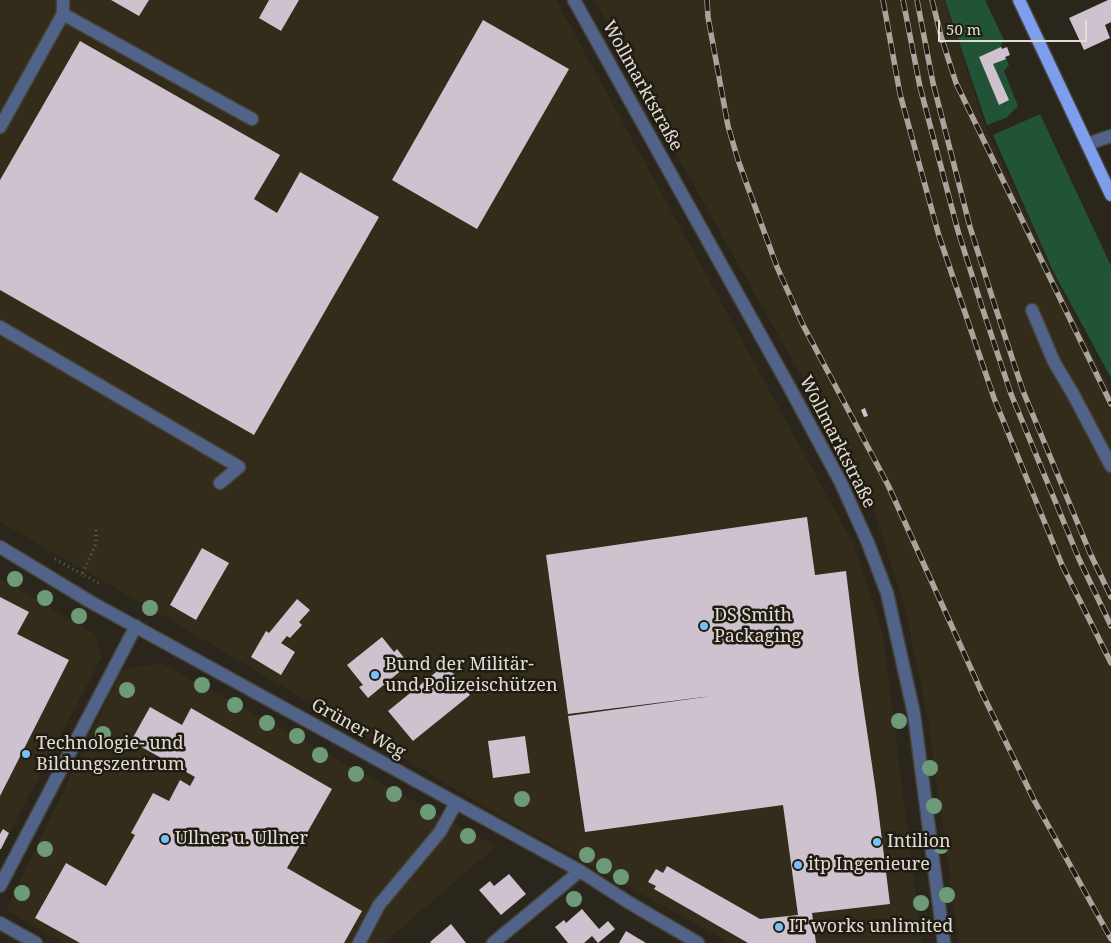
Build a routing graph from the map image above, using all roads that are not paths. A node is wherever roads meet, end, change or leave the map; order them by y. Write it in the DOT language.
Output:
graph roads {
  1 [pos="63,0"];
  2 [pos="574,0"];
  3 [pos="1019,0"];
  4 [pos="63,14"];
  5 [pos="252,118"];
  6 [pos="0,127"];
  7 [pos="1111,136"];
  8 [pos="1087,144"];
  9 [pos="1111,195"];
  10 [pos="1032,310"];
  11 [pos="0,328"];
  12 [pos="1111,466"];
  13 [pos="220,484"];
  14 [pos="0,547"];
  15 [pos="136,626"];
  16 [pos="456,803"];
  17 [pos="580,871"];
  18 [pos="0,886"];
  19 [pos="0,924"];
  20 [pos="36,943"];
  21 [pos="359,943"];
  22 [pos="493,943"];
  23 [pos="698,943"];
  24 [pos="944,943"];
  1 -- 4 [label="street"];
  2 -- 24 [label="street, Wollmarktstraße"];
  3 -- 8 [label="main road"];
  4 -- 5 [label="street"];
  4 -- 6 [label="street"];
  7 -- 8 [label="street"];
  8 -- 9 [label="main road"];
  10 -- 12 [label="street"];
  11 -- 13 [label="street"];
  14 -- 15 [label="street, Grüner Weg"];
  15 -- 16 [label="street, Grüner Weg"];
  15 -- 18 [label="street"];
  16 -- 17 [label="street, Grüner Weg"];
  16 -- 21 [label="street"];
  17 -- 22 [label="street"];
  17 -- 23 [label="street, Grüner Weg"];
  19 -- 20 [label="street"];
}
